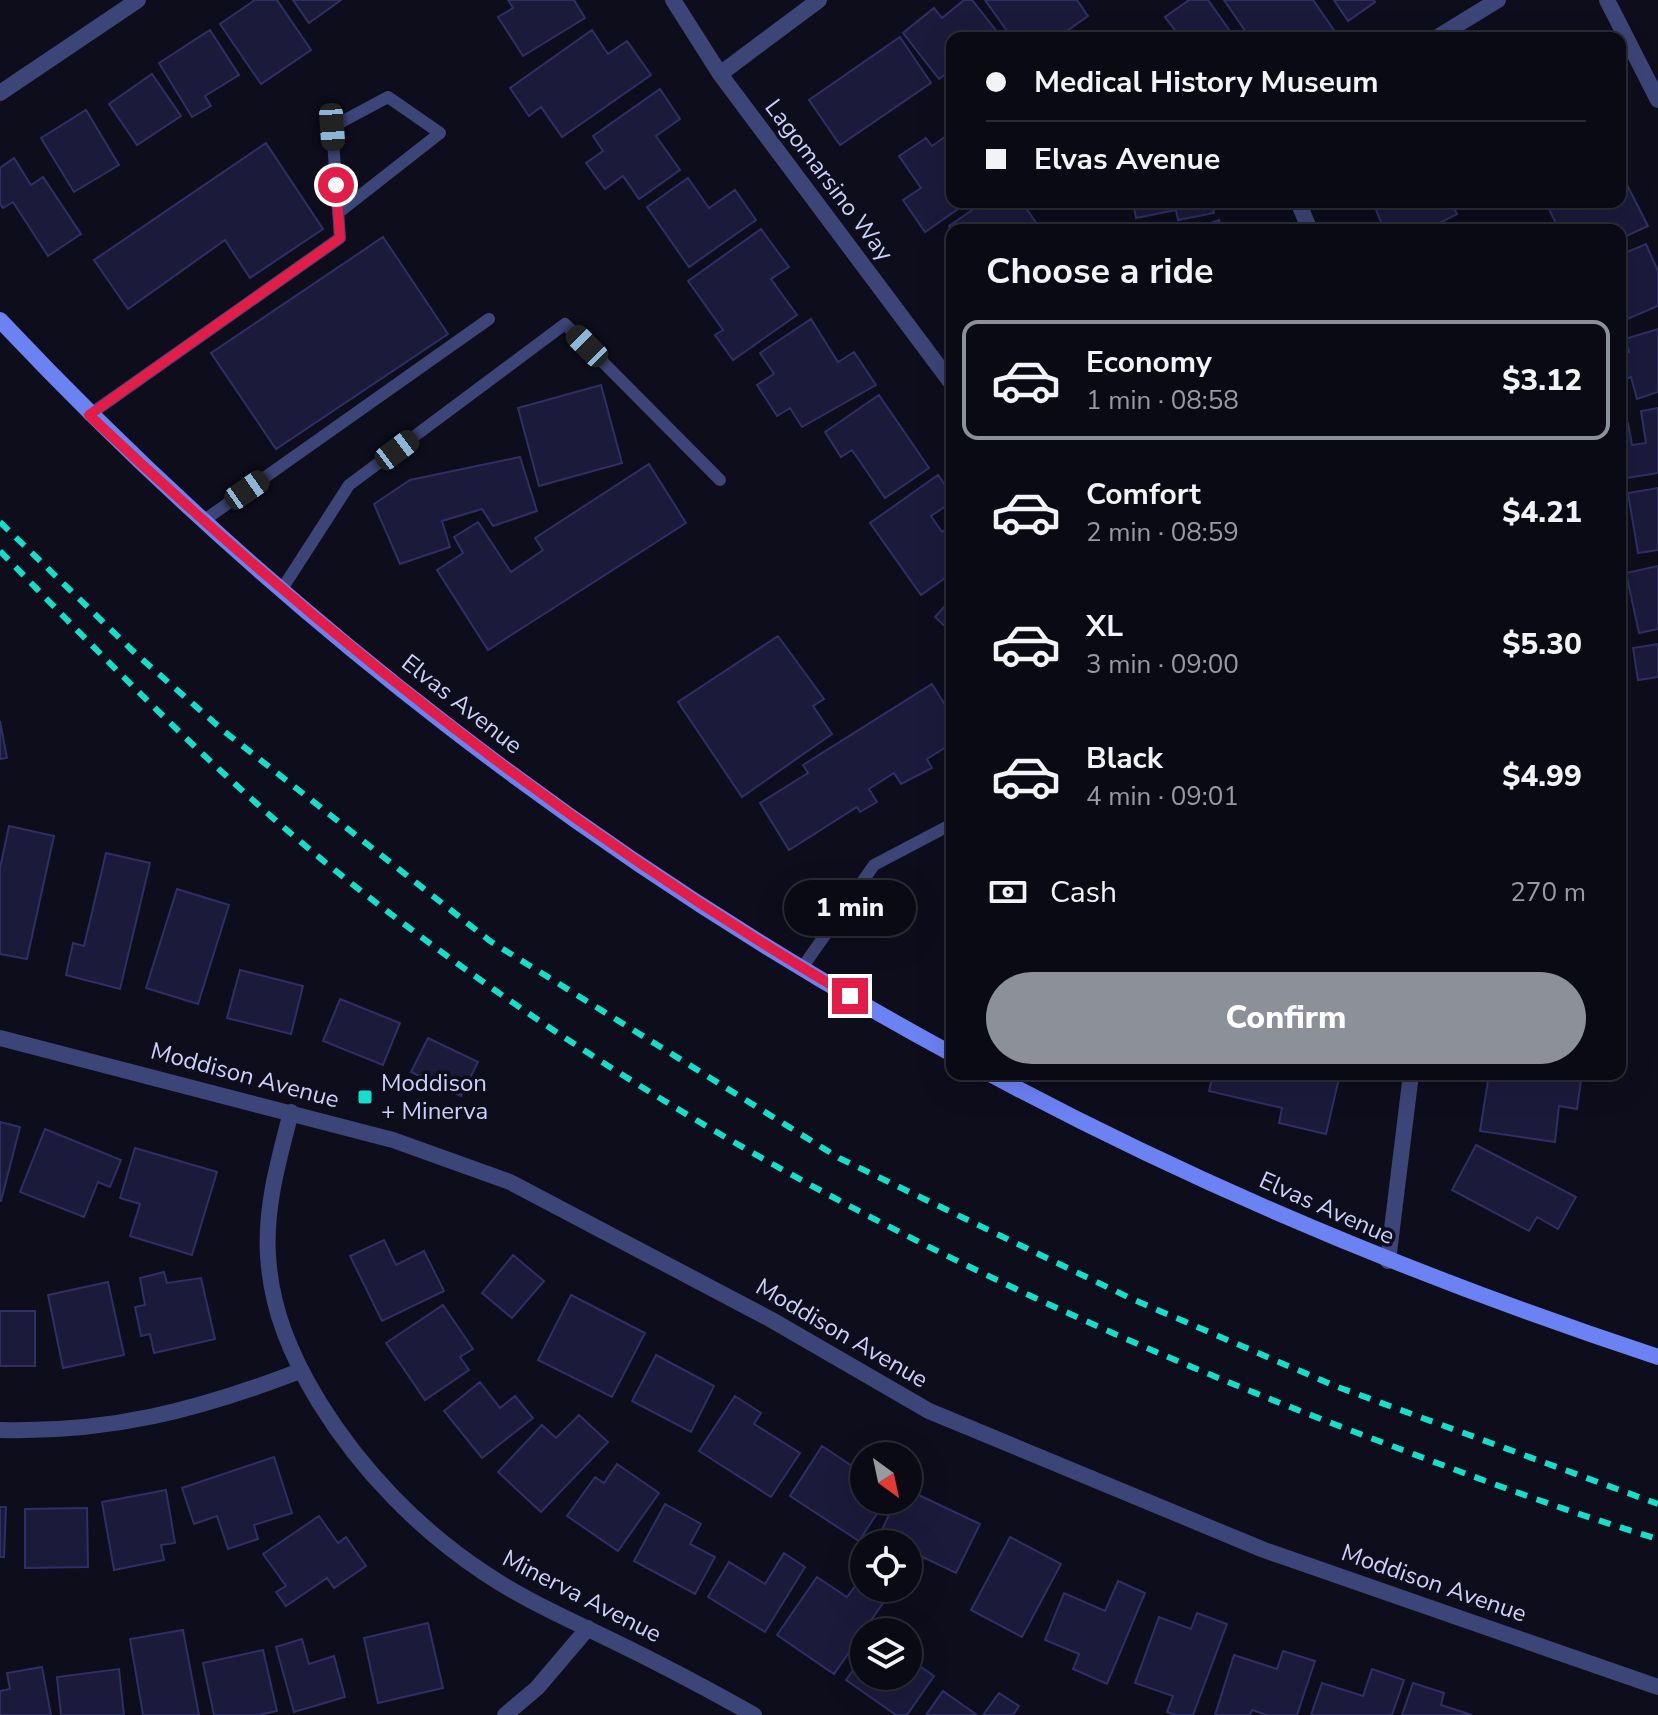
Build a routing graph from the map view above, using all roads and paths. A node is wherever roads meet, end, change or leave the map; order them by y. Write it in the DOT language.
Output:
graph roads {
  1 [pos="138,0"];
  2 [pos="673,0"];
  3 [pos="819,0"];
  4 [pos="1498,0"];
  5 [pos="1607,0"];
  6 [pos="1446,32"];
  7 [pos="1623,32"];
  8 [pos="1626,37"];
  9 [pos="720,74"];
  10 [pos="0,93"];
  11 [pos="1658,100"];
  12 [pos="338,213"];
  13 [pos="489,319"];
  14 [pos="0,320"];
  15 [pos="946,376"];
  16 [pos="89,415"];
  17 [pos="720,480"];
  18 [pos="203,521"];
  19 [pos="282,589"];
  20 [pos="946,827"];
  21 [pos="802,968"];
  22 [pos="0,1038"];
  23 [pos="946,1051"];
  24 [pos="1014,1080"];
  25 [pos="1410,1080"];
  26 [pos="291,1112"];
  27 [pos="1388,1261"];
  28 [pos="1658,1357"];
  29 [pos="300,1371"];
  30 [pos="0,1430"];
  31 [pos="588,1628"];
  32 [pos="1658,1687"];
  33 [pos="505,1715"];
  34 [pos="754,1715"];
  1 -- 10 [label="street"];
  2 -- 9 [label="street, Lagomarsino Way"];
  3 -- 9 [label="street"];
  4 -- 6 [label="street"];
  5 -- 7 [label="street"];
  8 -- 11 [label="street"];
  9 -- 15 [label="street, Lagomarsino Way"];
  12 -- 12 [label="lane"];
  12 -- 16 [label="lane"];
  13 -- 18 [label="lane"];
  14 -- 16 [label="street, Elvas Avenue"];
  16 -- 18 [label="street, Elvas Avenue"];
  17 -- 19 [label="lane"];
  18 -- 19 [label="street, Elvas Avenue"];
  19 -- 21 [label="street, Elvas Avenue"];
  20 -- 21 [label="lane"];
  21 -- 23 [label="street, Elvas Avenue"];
  22 -- 26 [label="street, Moddison Avenue"];
  24 -- 27 [label="street, Elvas Avenue"];
  25 -- 27 [label="street"];
  26 -- 29 [label="street, Minerva Avenue"];
  26 -- 32 [label="street, Moddison Avenue"];
  27 -- 28 [label="street, Elvas Avenue"];
  29 -- 30 [label="street"];
  29 -- 31 [label="street, Minerva Avenue"];
  31 -- 33 [label="street"];
  31 -- 34 [label="street, Minerva Avenue"];
}
